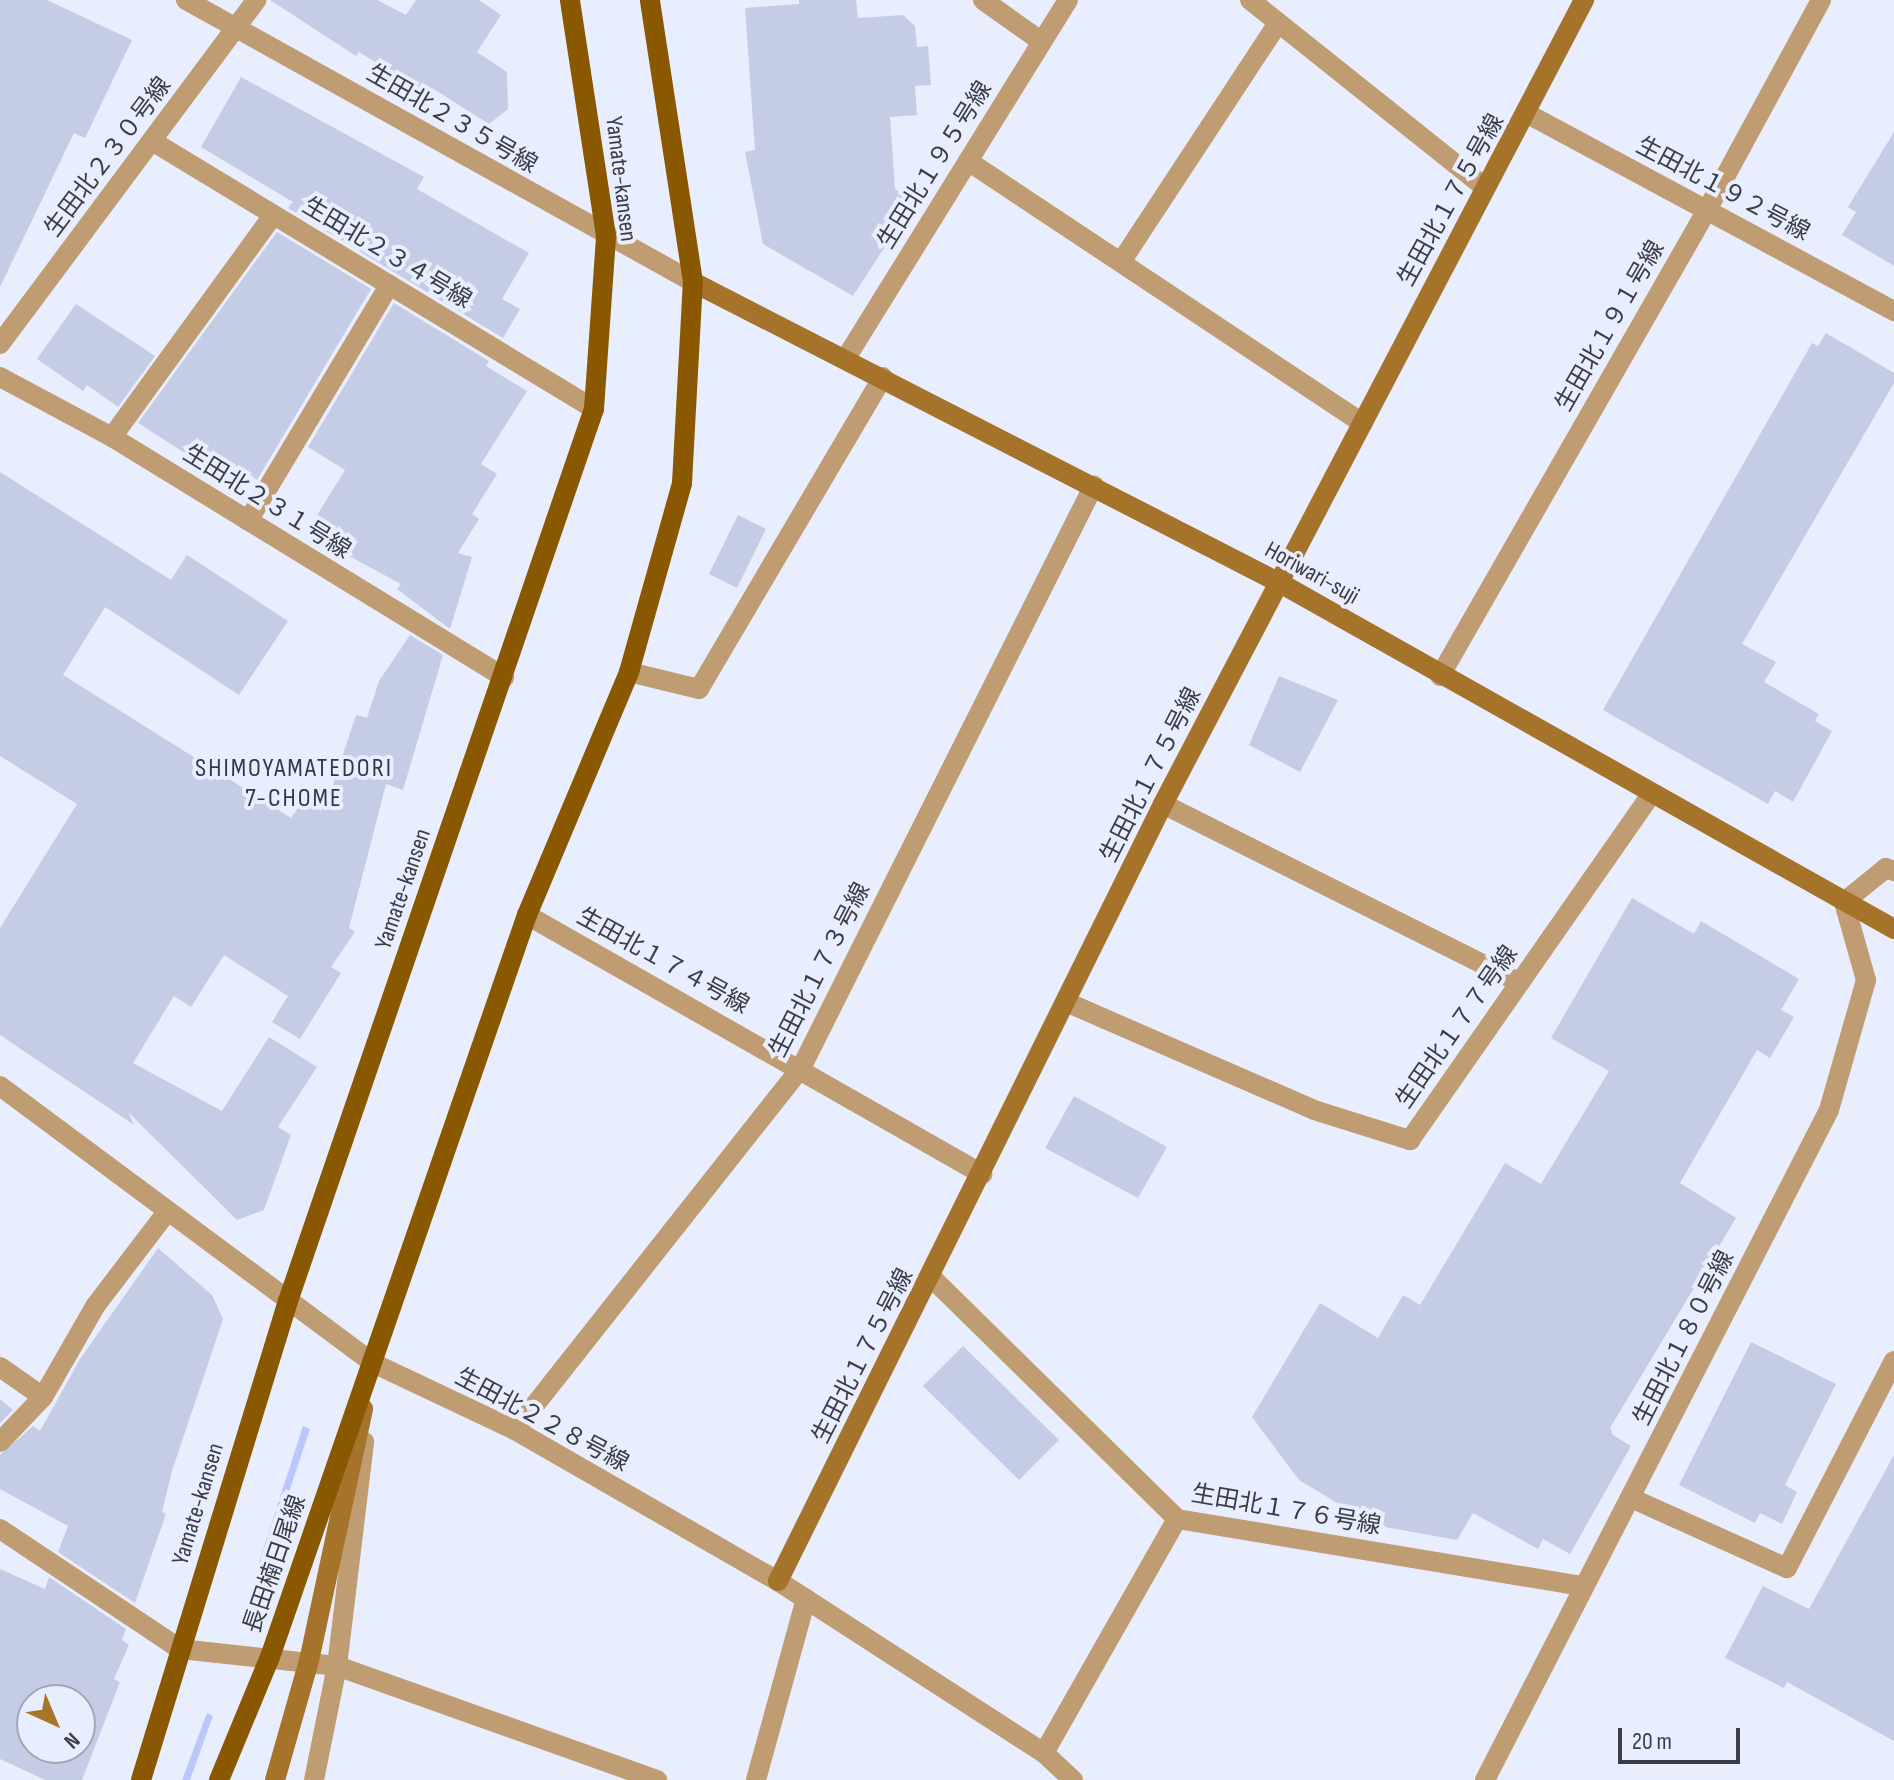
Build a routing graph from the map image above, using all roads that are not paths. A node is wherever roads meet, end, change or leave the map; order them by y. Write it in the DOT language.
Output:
graph roads {
  1 [pos="186,0"];
  2 [pos="256,0"];
  3 [pos="570,0"];
  4 [pos="650,0"];
  5 [pos="983,0"];
  6 [pos="1068,0"];
  7 [pos="1250,0"];
  8 [pos="1584,0"];
  9 [pos="1821,0"];
  10 [pos="1278,23"];
  11 [pos="237,27"];
  12 [pos="1042,42"];
  13 [pos="1528,114"];
  14 [pos="152,141"];
  15 [pos="968,161"];
  16 [pos="1484,187"];
  17 [pos="1707,210"];
  18 [pos="273,215"];
  19 [pos="606,236"];
  20 [pos="1121,262"];
  21 [pos="693,282"];
  22 [pos="389,285"];
  23 [pos="1894,311"];
  24 [pos="0,344"];
  25 [pos="846,358"];
  26 [pos="0,377"];
  27 [pos="883,377"];
  28 [pos="594,409"];
  29 [pos="1363,423"];
  30 [pos="112,437"];
  31 [pos="1094,485"];
  32 [pos="248,521"];
  33 [pos="1280,583"];
  34 [pos="629,672"];
  35 [pos="1440,676"];
  36 [pos="504,677"];
  37 [pos="1650,796"];
  38 [pos="1163,804"];
  39 [pos="1894,871"];
  40 [pos="1844,902"];
  41 [pos="527,915"];
  42 [pos="1894,929"];
  43 [pos="1520,983"];
  44 [pos="1066,1002"];
  45 [pos="801,1068"];
  46 [pos="0,1086"];
  47 [pos="982,1174"];
  48 [pos="166,1213"];
  49 [pos="932,1278"];
  50 [pos="288,1301"];
  51 [pos="1894,1361"];
  52 [pos="373,1363"];
  53 [pos="0,1367"];
  54 [pos="43,1397"];
  55 [pos="515,1430"];
  56 [pos="0,1442"];
  57 [pos="1631,1498"];
  58 [pos="1177,1519"];
  59 [pos="0,1529"];
  60 [pos="778,1581"];
  61 [pos="1583,1586"];
  62 [pos="806,1599"];
  63 [pos="180,1649"];
  64 [pos="270,1657"];
  65 [pos="309,1661"];
  66 [pos="337,1666"];
  67 [pos="1044,1753"];
  68 [pos="141,1780"];
  69 [pos="219,1780"];
  70 [pos="275,1780"];
  71 [pos="314,1780"];
  72 [pos="657,1780"];
  73 [pos="756,1780"];
  74 [pos="1073,1780"];
  75 [pos="1485,1780"];
  1 -- 11 [label="street, 生田北２３５号線"];
  2 -- 11 [label="street, 生田北２３０号線"];
  3 -- 19 [label="main road, Yamate-kansen"];
  4 -- 21 [label="main road"];
  5 -- 12 [label="street"];
  6 -- 12 [label="street, 生田北１９５号線"];
  7 -- 10 [label="street"];
  8 -- 13 [label="street, 生田北１７５号線"];
  9 -- 17 [label="street, 生田北１９１号線"];
  10 -- 16 [label="street"];
  10 -- 20 [label="street"];
  11 -- 14 [label="street, 生田北２３０号線"];
  11 -- 19 [label="street, 生田北２３５号線"];
  12 -- 15 [label="street, 生田北１９５号線"];
  13 -- 16 [label="street, 生田北１７５号線"];
  13 -- 17 [label="street, 生田北１９２号線"];
  14 -- 18 [label="street, 生田北２３４号線"];
  14 -- 24 [label="street, 生田北２３０号線"];
  15 -- 20 [label="street"];
  15 -- 25 [label="street, 生田北１９５号線"];
  16 -- 29 [label="street, 生田北１７５号線"];
  17 -- 23 [label="street, 生田北１９２号線"];
  17 -- 35 [label="street, 生田北１９１号線"];
  18 -- 22 [label="street, 生田北２３４号線"];
  18 -- 30 [label="street"];
  19 -- 21 [label="street, 生田北２３５号線"];
  19 -- 28 [label="main road, Yamate-kansen"];
  20 -- 29 [label="street"];
  21 -- 25 [label="street, Horiwari-suji"];
  21 -- 34 [label="main road"];
  22 -- 28 [label="street, 生田北２３４号線"];
  22 -- 32 [label="street"];
  25 -- 27 [label="street, Horiwari-suji"];
  26 -- 30 [label="street, 生田北２３１号線"];
  27 -- 31 [label="street, Horiwari-suji"];
  27 -- 34 [label="street"];
  28 -- 36 [label="main road, Yamate-kansen"];
  29 -- 33 [label="street, 生田北１７５号線"];
  30 -- 32 [label="street, 生田北２３１号線"];
  31 -- 33 [label="street, Horiwari-suji"];
  31 -- 45 [label="street, 生田北１７３号線"];
  32 -- 36 [label="street, 生田北２３１号線"];
  33 -- 35 [label="street, Horiwari-suji"];
  33 -- 38 [label="street, 生田北１７５号線"];
  34 -- 41 [label="main road"];
  35 -- 37 [label="street, Horiwari-suji"];
  36 -- 50 [label="main road, Yamate-kansen"];
  37 -- 40 [label="street, Horiwari-suji"];
  37 -- 43 [label="street, 生田北１７７号線"];
  38 -- 43 [label="street"];
  38 -- 44 [label="street, 生田北１７５号線"];
  39 -- 40 [label="street"];
  40 -- 42 [label="street, Horiwari-suji"];
  40 -- 57 [label="street, 生田北１８０号線"];
  41 -- 45 [label="street, 生田北１７４号線"];
  41 -- 52 [label="main road"];
  43 -- 44 [label="street, 生田北１７７号線"];
  44 -- 47 [label="street, 生田北１７５号線"];
  45 -- 47 [label="street, 生田北１７４号線"];
  45 -- 55 [label="street, 生田北１７３号線"];
  46 -- 48 [label="street, 生田北２２８号線"];
  47 -- 49 [label="street, 生田北１７５号線"];
  48 -- 50 [label="street, 生田北２２８号線"];
  48 -- 54 [label="street"];
  49 -- 58 [label="street, 生田北１７６号線"];
  49 -- 60 [label="street, 生田北１７５号線"];
  50 -- 52 [label="street, 生田北２２８号線"];
  50 -- 63 [label="main road, Yamate-kansen"];
  51 -- 57 [label="street"];
  52 -- 55 [label="street, 生田北２２８号線"];
  52 -- 64 [label="main road, 長田楠日尾線"];
  52 -- 65 [label="street"];
  52 -- 66 [label="street"];
  53 -- 54 [label="street"];
  54 -- 56 [label="street"];
  55 -- 60 [label="street, 生田北２２８号線"];
  57 -- 61 [label="street, 生田北１８０号線"];
  58 -- 61 [label="street, 生田北１７６号線"];
  58 -- 67 [label="street"];
  59 -- 63 [label="street"];
  60 -- 62 [label="street, 生田北２２８号線"];
  61 -- 75 [label="street, 生田北１８０号線"];
  62 -- 67 [label="street, 生田北２２８号線"];
  62 -- 73 [label="street"];
  63 -- 64 [label="street"];
  63 -- 68 [label="main road, Yamate-kansen"];
  64 -- 65 [label="street"];
  64 -- 69 [label="main road, 長田楠日尾線"];
  65 -- 66 [label="street"];
  65 -- 70 [label="street"];
  66 -- 71 [label="street"];
  66 -- 72 [label="street"];
  67 -- 74 [label="street, 生田北２２８号線"];
}
